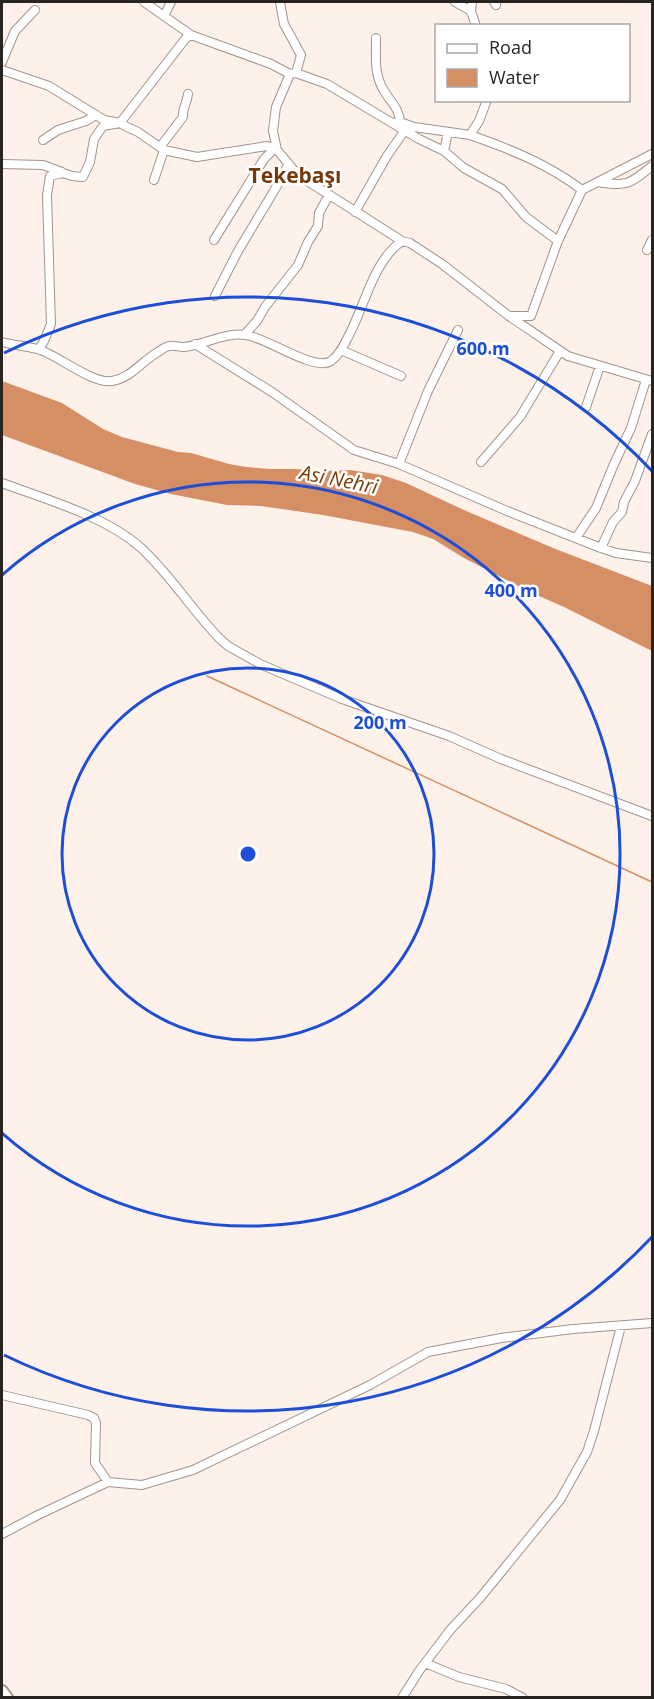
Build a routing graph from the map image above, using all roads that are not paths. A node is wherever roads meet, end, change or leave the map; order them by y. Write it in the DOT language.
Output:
graph roads {
  1 [pos="144,2"];
  2 [pos="171,2"];
  3 [pos="280,2"];
  4 [pos="455,2"];
  5 [pos="472,2"];
  6 [pos="35,10"];
  7 [pos="471,11"];
  8 [pos="164,16"];
  9 [pos="475,24"];
  10 [pos="191,35"];
  11 [pos="376,38"];
  12 [pos="2,62"];
  13 [pos="2,70"];
  14 [pos="293,73"];
  15 [pos="188,94"];
  16 [pos="485,102"];
  17 [pos="96,115"];
  18 [pos="103,123"];
  19 [pos="120,123"];
  20 [pos="396,123"];
  21 [pos="414,127"];
  22 [pos="405,130"];
  23 [pos="448,132"];
  24 [pos="470,135"];
  25 [pos="43,140"];
  26 [pos="162,149"];
  27 [pos="275,149"];
  28 [pos="444,151"];
  29 [pos="652,154"];
  30 [pos="2,164"];
  31 [pos="288,165"];
  32 [pos="652,166"];
  33 [pos="63,173"];
  34 [pos="154,180"];
  35 [pos="598,182"];
  36 [pos="582,190"];
  37 [pos="329,195"];
  38 [pos="355,212"];
  39 [pos="214,240"];
  40 [pos="652,240"];
  41 [pos="402,241"];
  42 [pos="558,241"];
  43 [pos="647,250"];
  44 [pos="215,296"];
  45 [pos="509,316"];
  46 [pos="458,330"];
  47 [pos="245,334"];
  48 [pos="2,344"];
  49 [pos="195,344"];
  50 [pos="39,349"];
  51 [pos="341,350"];
  52 [pos="560,351"];
  53 [pos="600,366"];
  54 [pos="401,376"];
  55 [pos="649,381"];
  56 [pos="586,407"];
  57 [pos="652,434"];
  58 [pos="481,462"];
  59 [pos="399,464"];
  60 [pos="2,483"];
  61 [pos="576,538"];
  62 [pos="601,548"];
  63 [pos="652,558"];
  64 [pos="652,816"];
  65 [pos="652,1323"];
  66 [pos="621,1326"];
  67 [pos="2,1395"];
  68 [pos="108,1482"];
  69 [pos="2,1534"];
  70 [pos="425,1663"];
  71 [pos="2,1691"];
  72 [pos="7,1698"];
  73 [pos="402,1698"];
  74 [pos="523,1698"];
  1 -- 8 [label="street"];
  2 -- 8 [label="street"];
  3 -- 14 [label="street"];
  4 -- 7 [label="street"];
  5 -- 7 [label="street"];
  6 -- 12 [label="street"];
  7 -- 9 [label="street"];
  8 -- 10 [label="street"];
  10 -- 14 [label="street"];
  10 -- 19 [label="street"];
  11 -- 20 [label="street"];
  13 -- 17 [label="street"];
  14 -- 20 [label="street"];
  14 -- 27 [label="street"];
  15 -- 26 [label="street"];
  16 -- 24 [label="street"];
  17 -- 18 [label="street"];
  17 -- 25 [label="street"];
  18 -- 19 [label="street"];
  18 -- 33 [label="street"];
  19 -- 26 [label="street"];
  20 -- 21 [label="street"];
  20 -- 22 [label="street"];
  21 -- 22 [label="street"];
  21 -- 23 [label="street"];
  22 -- 28 [label="street"];
  22 -- 38 [label="street"];
  23 -- 24 [label="street"];
  23 -- 28 [label="street"];
  24 -- 36 [label="street"];
  26 -- 27 [label="street"];
  26 -- 34 [label="street"];
  27 -- 31 [label="street"];
  27 -- 39 [label="street"];
  28 -- 42 [label="street"];
  29 -- 35 [label="street"];
  30 -- 33 [label="street"];
  31 -- 37 [label="street"];
  31 -- 44 [label="street"];
  32 -- 35 [label="street"];
  33 -- 50 [label="street"];
  35 -- 36 [label="street"];
  36 -- 42 [label="street"];
  37 -- 38 [label="street"];
  37 -- 47 [label="street"];
  38 -- 41 [label="street"];
  40 -- 43 [label="street"];
  41 -- 45 [label="street"];
  41 -- 51 [label="street"];
  42 -- 45 [label="street"];
  45 -- 52 [label="street"];
  46 -- 59 [label="street"];
  47 -- 49 [label="street"];
  47 -- 51 [label="street"];
  48 -- 50 [label="street"];
  49 -- 50 [label="street"];
  49 -- 59 [label="street"];
  51 -- 54 [label="street"];
  52 -- 53 [label="street"];
  52 -- 58 [label="street"];
  53 -- 55 [label="street"];
  53 -- 56 [label="street"];
  55 -- 61 [label="street"];
  57 -- 62 [label="street"];
  59 -- 61 [label="street"];
  60 -- 64 [label="street"];
  61 -- 62 [label="street"];
  62 -- 63 [label="street"];
  65 -- 66 [label="street"];
  66 -- 68 [label="street"];
  66 -- 70 [label="street"];
  67 -- 68 [label="street"];
  68 -- 69 [label="street"];
  70 -- 73 [label="street"];
  70 -- 74 [label="street"];
  71 -- 72 [label="main road"];
}
